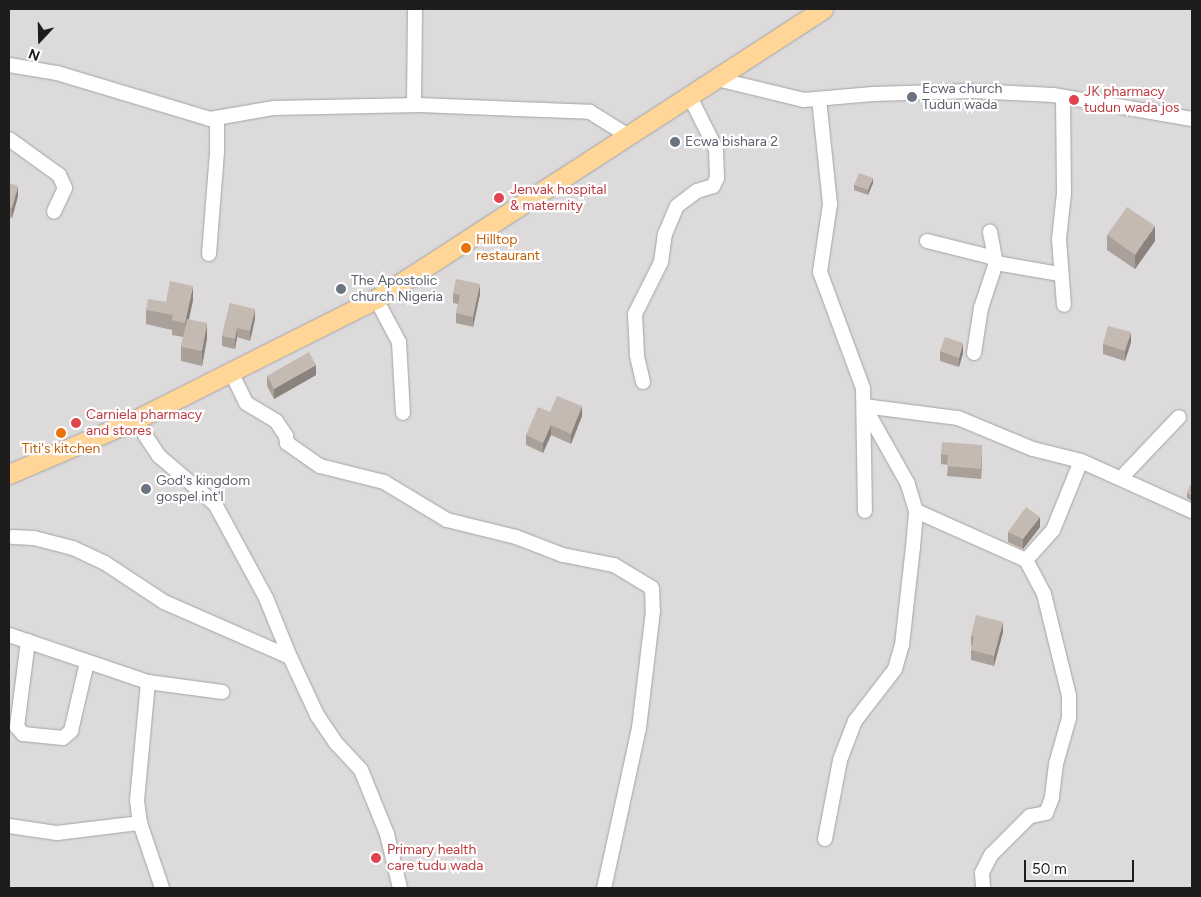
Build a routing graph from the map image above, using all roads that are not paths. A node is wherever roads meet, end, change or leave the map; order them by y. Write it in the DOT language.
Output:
graph roads {
  1 [pos="415,9"];
  2 [pos="823,9"];
  3 [pos="9,65"];
  4 [pos="717,79"];
  5 [pos="1063,96"];
  6 [pos="690,97"];
  7 [pos="819,99"];
  8 [pos="414,105"];
  9 [pos="217,118"];
  10 [pos="1192,119"];
  11 [pos="630,137"];
  12 [pos="9,139"];
  13 [pos="54,212"];
  14 [pos="990,232"];
  15 [pos="927,241"];
  16 [pos="209,254"];
  17 [pos="996,263"];
  18 [pos="1060,274"];
  19 [pos="376,299"];
  20 [pos="1064,305"];
  21 [pos="974,353"];
  22 [pos="232,374"];
  23 [pos="643,382"];
  24 [pos="864,406"];
  25 [pos="403,413"];
  26 [pos="1179,418"];
  27 [pos="135,420"];
  28 [pos="1081,461"];
  29 [pos="9,474"];
  30 [pos="1121,478"];
  31 [pos="865,511"];
  32 [pos="916,511"];
  33 [pos="1192,511"];
  34 [pos="13,538"];
  35 [pos="1026,560"];
  36 [pos="9,635"];
  37 [pos="28,641"];
  38 [pos="290,657"];
  39 [pos="87,662"];
  40 [pos="148,682"];
  41 [pos="222,692"];
  42 [pos="140,823"];
  43 [pos="9,826"];
  44 [pos="826,838"];
  45 [pos="162,888"];
  46 [pos="400,888"];
  47 [pos="604,888"];
  48 [pos="983,888"];
  1 -- 8 [label="street"];
  2 -- 4 [label="main road"];
  3 -- 9 [label="street"];
  4 -- 6 [label="main road"];
  4 -- 7 [label="street"];
  5 -- 7 [label="street"];
  5 -- 10 [label="street"];
  5 -- 18 [label="street"];
  6 -- 11 [label="main road"];
  6 -- 23 [label="street"];
  7 -- 24 [label="street"];
  8 -- 9 [label="street"];
  8 -- 11 [label="street"];
  9 -- 16 [label="street"];
  11 -- 19 [label="main road"];
  12 -- 13 [label="street"];
  14 -- 17 [label="street"];
  15 -- 17 [label="street"];
  17 -- 18 [label="street"];
  17 -- 21 [label="street"];
  18 -- 20 [label="street"];
  19 -- 22 [label="main road"];
  19 -- 25 [label="street"];
  22 -- 27 [label="main road"];
  22 -- 47 [label="street"];
  24 -- 28 [label="street"];
  24 -- 31 [label="street"];
  24 -- 32 [label="street"];
  26 -- 30 [label="street"];
  27 -- 29 [label="main road"];
  27 -- 38 [label="street"];
  28 -- 30 [label="street"];
  28 -- 35 [label="street"];
  30 -- 33 [label="street"];
  32 -- 35 [label="street"];
  32 -- 44 [label="street"];
  34 -- 38 [label="street"];
  35 -- 48 [label="street"];
  36 -- 37 [label="street"];
  37 -- 39 [label="street"];
  37 -- 39 [label="street"];
  38 -- 46 [label="street"];
  39 -- 40 [label="street"];
  40 -- 41 [label="street"];
  40 -- 42 [label="street"];
  42 -- 43 [label="street"];
  42 -- 45 [label="street"];
}
